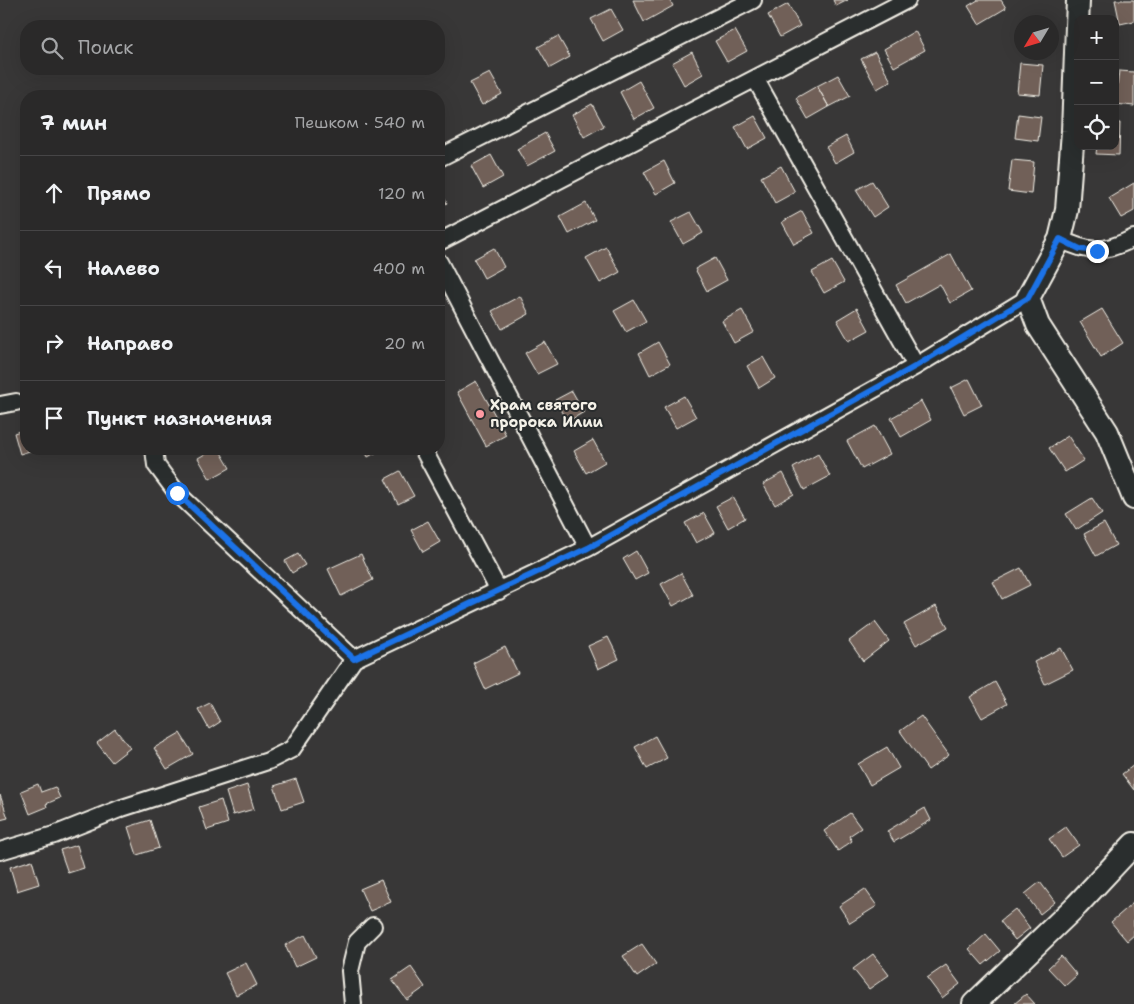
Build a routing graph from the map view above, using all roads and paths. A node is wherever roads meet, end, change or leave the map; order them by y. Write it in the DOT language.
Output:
graph roads {
  1 [pos="753,0"];
  2 [pos="907,0"];
  3 [pos="1078,0"];
  4 [pos="756,80"];
  5 [pos="445,155"];
  6 [pos="1134,238"];
  7 [pos="445,239"];
  8 [pos="1060,239"];
  9 [pos="445,274"];
  10 [pos="1028,298"];
  11 [pos="916,366"];
  12 [pos="155,455"];
  13 [pos="425,455"];
  14 [pos="1134,498"];
  15 [pos="588,548"];
  16 [pos="499,591"];
  17 [pos="354,659"];
  18 [pos="1134,844"];
  19 [pos="0,850"];
  20 [pos="373,926"];
  21 [pos="352,1004"];
  22 [pos="974,1004"];
  1 -- 5 [label="street"];
  2 -- 4 [label="street"];
  3 -- 8 [label="street"];
  4 -- 7 [label="street"];
  4 -- 11 [label="street"];
  6 -- 8 [label="street"];
  8 -- 10 [label="street"];
  9 -- 15 [label="street"];
  10 -- 11 [label="street"];
  10 -- 14 [label="street"];
  11 -- 15 [label="street"];
  12 -- 17 [label="street"];
  13 -- 16 [label="street"];
  15 -- 16 [label="street"];
  16 -- 17 [label="street"];
  17 -- 19 [label="street"];
  18 -- 22 [label="street"];
  20 -- 21 [label="street"];
}
